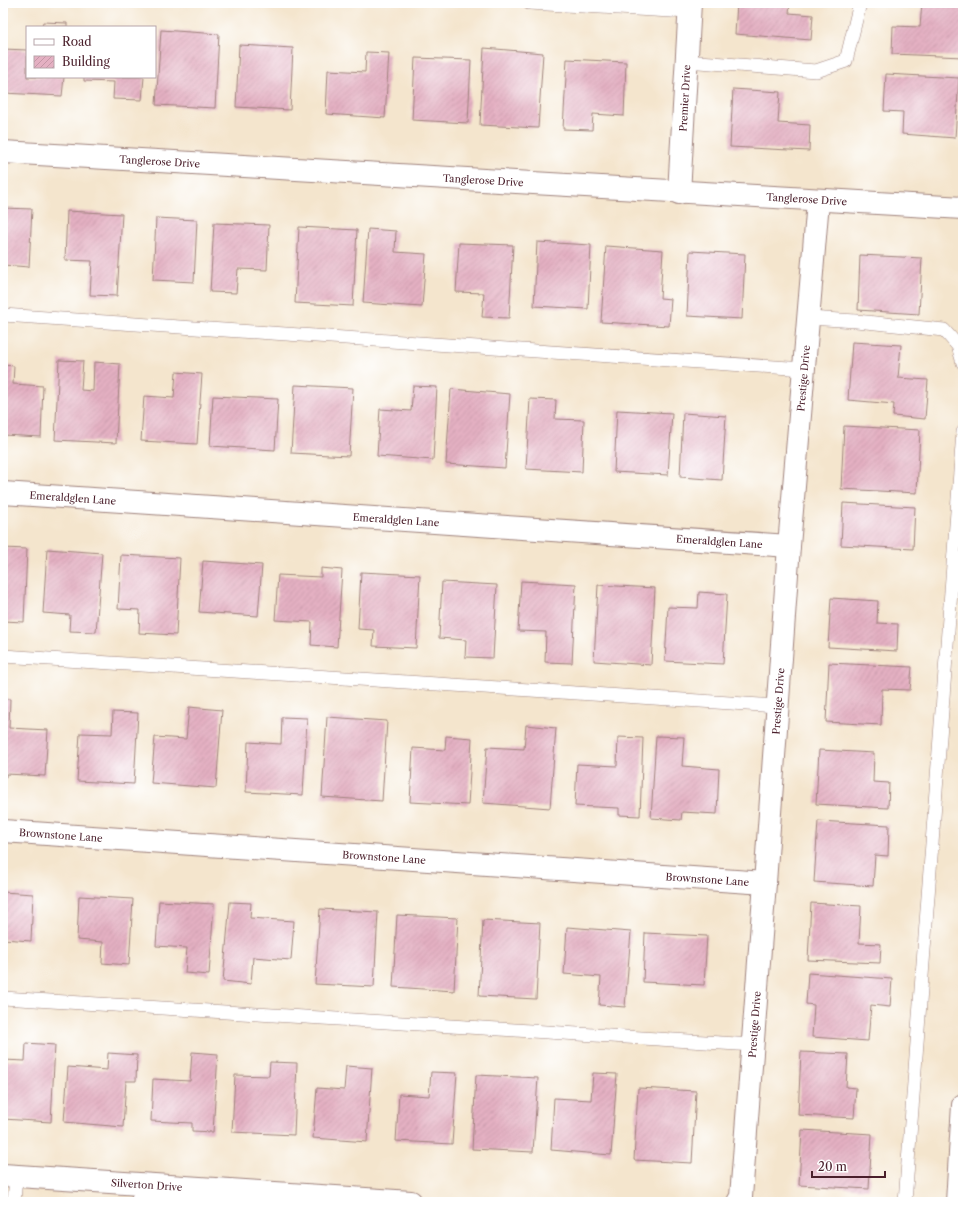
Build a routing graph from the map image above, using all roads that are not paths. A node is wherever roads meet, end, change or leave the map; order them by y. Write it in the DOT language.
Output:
graph roads {
  1 [pos="529,3"];
  2 [pos="860,3"];
  3 [pos="690,8"];
  4 [pos="686,61"];
  5 [pos="3,152"];
  6 [pos="679,193"];
  7 [pos="818,201"];
  8 [pos="963,208"];
  9 [pos="3,316"];
  10 [pos="809,318"];
  11 [pos="963,363"];
  12 [pos="804,369"];
  13 [pos="963,432"];
  14 [pos="3,493"];
  15 [pos="789,546"];
  16 [pos="3,656"];
  17 [pos="778,706"];
  18 [pos="3,831"];
  19 [pos="765,883"];
  20 [pos="3,998"];
  21 [pos="753,1045"];
  22 [pos="963,1105"];
  23 [pos="9,1175"];
  24 [pos="152,1196"];
  25 [pos="291,1198"];
  26 [pos="14,1202"];
  27 [pos="411,1202"];
  28 [pos="738,1202"];
  29 [pos="905,1202"];
  30 [pos="957,1202"];
  1 -- 3 [label="lane"];
  2 -- 4 [label="lane"];
  3 -- 4 [label="street, Premier Drive"];
  4 -- 6 [label="street, Premier Drive"];
  5 -- 6 [label="street, Tanglerose Drive"];
  6 -- 7 [label="street, Tanglerose Drive"];
  7 -- 8 [label="street, Tanglerose Drive"];
  7 -- 10 [label="street, Prestige Drive"];
  9 -- 12 [label="lane"];
  10 -- 11 [label="lane"];
  10 -- 12 [label="street, Prestige Drive"];
  12 -- 15 [label="street, Prestige Drive"];
  13 -- 29 [label="lane"];
  14 -- 15 [label="street, Emeraldglen Lane"];
  15 -- 17 [label="street, Prestige Drive"];
  16 -- 17 [label="lane"];
  17 -- 19 [label="street, Prestige Drive"];
  18 -- 19 [label="street, Brownstone Lane"];
  19 -- 21 [label="street, Prestige Drive"];
  20 -- 21 [label="lane"];
  21 -- 28 [label="street, Prestige Drive"];
  22 -- 30 [label="street"];
  23 -- 24 [label="street, Silverton Drive"];
  23 -- 26 [label="lane"];
  24 -- 25 [label="street, Silverton Drive"];
  25 -- 27 [label="street, Silverton Drive"];
}
